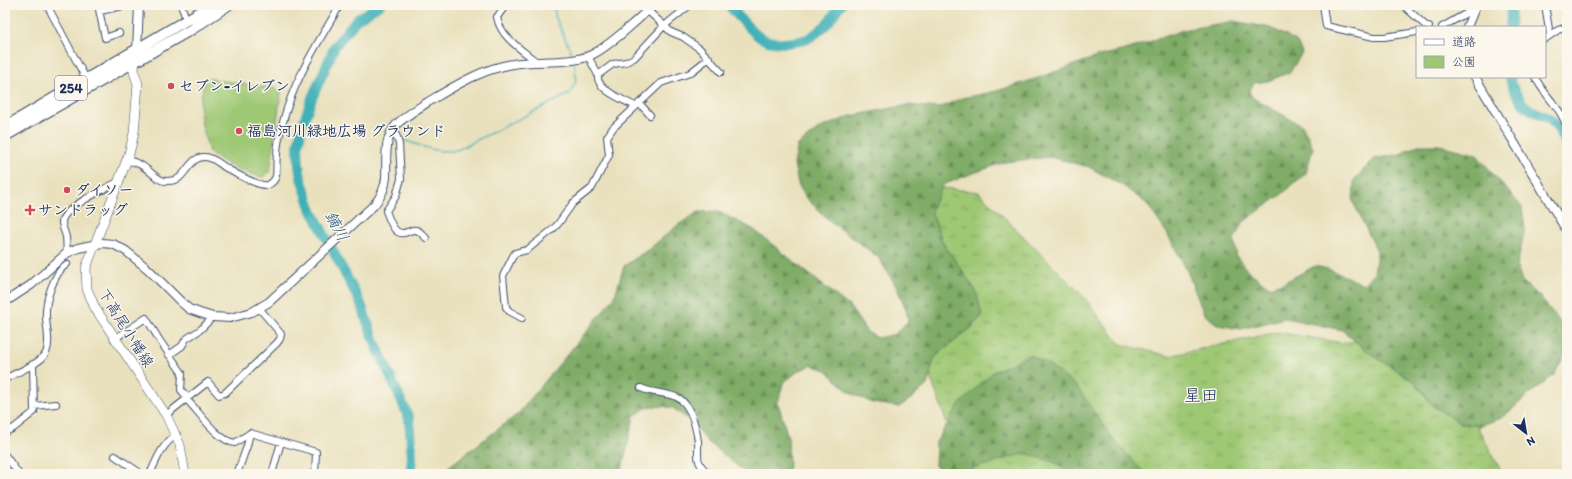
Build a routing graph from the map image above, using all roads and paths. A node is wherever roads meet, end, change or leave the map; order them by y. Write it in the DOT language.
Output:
graph roads {
  1 [pos="47,5"];
  2 [pos="127,5"];
  3 [pos="139,5"];
  4 [pos="181,5"];
  5 [pos="212,5"];
  6 [pos="228,5"];
  7 [pos="340,5"];
  8 [pos="506,5"];
  9 [pos="690,5"];
  10 [pos="1323,5"];
  11 [pos="1404,5"];
  12 [pos="1545,5"];
  13 [pos="1476,7"];
  14 [pos="99,8"];
  15 [pos="650,8"];
  16 [pos="187,21"];
  17 [pos="664,26"];
  18 [pos="1426,26"];
  19 [pos="1444,26"];
  20 [pos="1467,26"];
  21 [pos="1567,27"];
  22 [pos="1416,32"];
  23 [pos="119,33"];
  24 [pos="1547,37"];
  25 [pos="137,50"];
  26 [pos="588,56"];
  27 [pos="709,58"];
  28 [pos="134,62"];
  29 [pos="537,62"];
  30 [pos="721,72"];
  31 [pos="598,75"];
  32 [pos="1476,78"];
  33 [pos="1536,78"];
  34 [pos="86,79"];
  35 [pos="637,105"];
  36 [pos="650,115"];
  37 [pos="5,127"];
  38 [pos="1567,128"];
  39 [pos="393,130"];
  40 [pos="5,136"];
  41 [pos="127,161"];
  42 [pos="120,181"];
  43 [pos="1567,231"];
  44 [pos="426,238"];
  45 [pos="94,245"];
  46 [pos="67,253"];
  47 [pos="67,264"];
  48 [pos="50,268"];
  49 [pos="57,275"];
  50 [pos="5,302"];
  51 [pos="259,308"];
  52 [pos="213,317"];
  53 [pos="522,318"];
  54 [pos="114,339"];
  55 [pos="169,355"];
  56 [pos="33,364"];
  57 [pos="5,379"];
  58 [pos="641,388"];
  59 [pos="187,398"];
  60 [pos="56,404"];
  61 [pos="34,406"];
  62 [pos="166,415"];
  63 [pos="5,432"];
  64 [pos="250,433"];
  65 [pos="177,435"];
  66 [pos="281,442"];
  67 [pos="5,455"];
  68 [pos="115,456"];
  69 [pos="19,474"];
  70 [pos="142,474"];
  71 [pos="150,474"];
  72 [pos="185,474"];
  73 [pos="236,474"];
  74 [pos="272,474"];
  75 [pos="314,474"];
  76 [pos="709,474"];
  1 -- 34 [label="street"];
  2 -- 14 [label="street"];
  3 -- 25 [label="street"];
  4 -- 16 [label="street"];
  5 -- 16 [label="highway, 254"];
  6 -- 28 [label="highway, 254"];
  7 -- 41 [label="street"];
  8 -- 29 [label="street"];
  9 -- 17 [label="street"];
  10 -- 22 [label="street"];
  11 -- 18 [label="street"];
  12 -- 24 [label="street"];
  13 -- 19 [label="street"];
  13 -- 20 [label="street"];
  14 -- 23 [label="street"];
  15 -- 17 [label="street"];
  15 -- 26 [label="street"];
  16 -- 25 [label="highway, 254"];
  17 -- 27 [label="street"];
  17 -- 31 [label="street"];
  21 -- 24 [label="street"];
  25 -- 28 [label="main road, 下高尾小幡線"];
  25 -- 34 [label="highway, 254"];
  26 -- 29 [label="street"];
  26 -- 31 [label="street"];
  27 -- 30 [label="street"];
  27 -- 35 [label="street"];
  28 -- 40 [label="highway, 254"];
  28 -- 41 [label="main road, 下高尾小幡線"];
  29 -- 39 [label="street"];
  31 -- 35 [label="street"];
  32 -- 43 [label="street"];
  33 -- 38 [label="street"];
  34 -- 37 [label="highway, 254"];
  35 -- 36 [label="street"];
  35 -- 53 [label="street"];
  39 -- 44 [label="street"];
  39 -- 51 [label="street"];
  41 -- 42 [label="main road, 下高尾小幡線"];
  42 -- 45 [label="main road, 下高尾小幡線"];
  42 -- 46 [label="street"];
  45 -- 46 [label="street"];
  45 -- 52 [label="street"];
  45 -- 54 [label="main road, 下高尾小幡線"];
  46 -- 48 [label="street"];
  47 -- 49 [label="street"];
  48 -- 49 [label="street"];
  48 -- 50 [label="street"];
  49 -- 56 [label="street"];
  51 -- 52 [label="street"];
  51 -- 59 [label="street"];
  52 -- 55 [label="street"];
  54 -- 55 [label="street"];
  54 -- 62 [label="main road, 下高尾小幡線"];
  55 -- 59 [label="street"];
  56 -- 57 [label="street"];
  56 -- 61 [label="street"];
  58 -- 76 [label="street"];
  59 -- 62 [label="street"];
  59 -- 64 [label="street"];
  60 -- 61 [label="street"];
  61 -- 63 [label="street"];
  62 -- 65 [label="main road, 下高尾小幡線"];
  64 -- 66 [label="street"];
  64 -- 73 [label="street"];
  65 -- 71 [label="street"];
  65 -- 72 [label="main road, 下高尾小幡線"];
  66 -- 74 [label="street"];
  66 -- 75 [label="street"];
  67 -- 69 [label="street"];
  68 -- 70 [label="street"];
}
